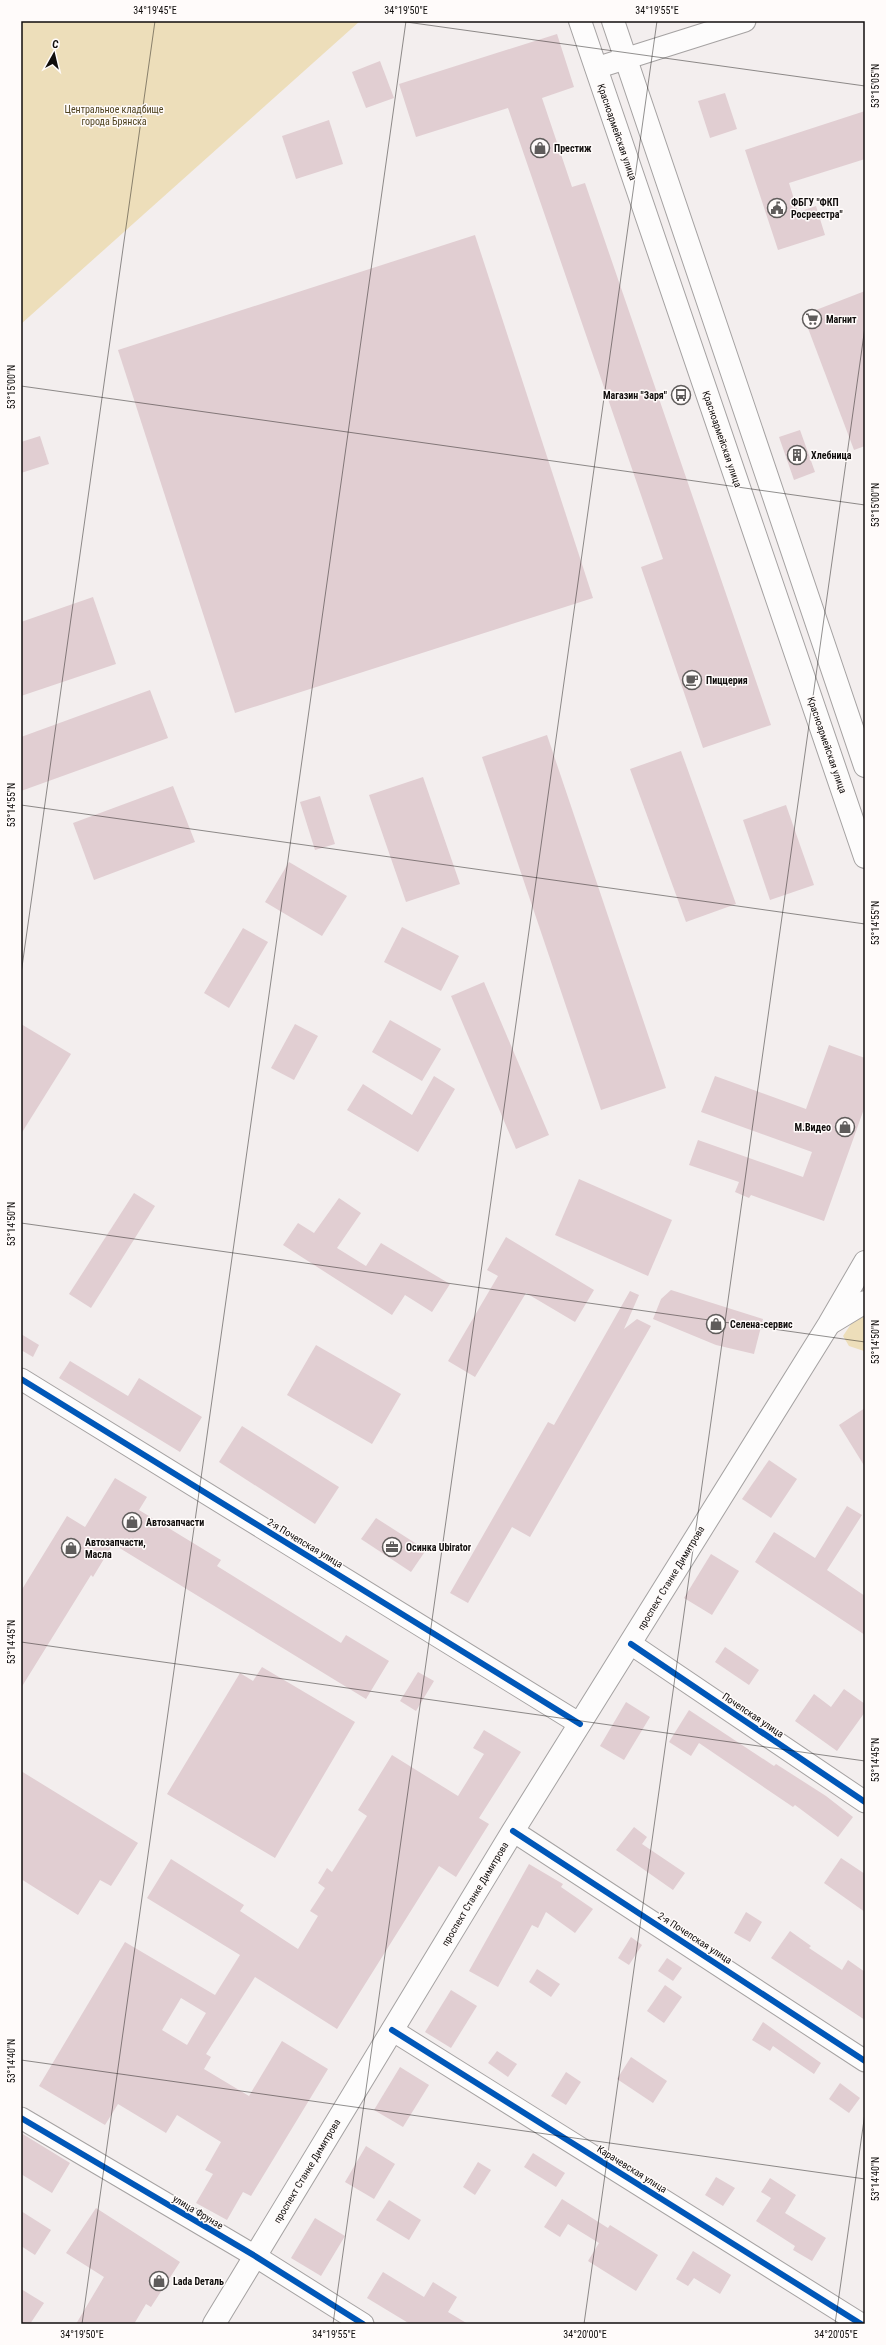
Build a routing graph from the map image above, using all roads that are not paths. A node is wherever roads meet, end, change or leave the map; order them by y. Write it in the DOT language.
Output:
graph roads {
  1 [pos="580,21"];
  2 [pos="613,21"];
  3 [pos="745,21"];
  4 [pos="625,58"];
  5 [pos="596,68"];
  6 [pos="865,766"];
  7 [pos="865,857"];
  8 [pos="865,1262"];
  9 [pos="865,1302"];
  10 [pos="829,1324"];
  11 [pos="21,1379"];
  12 [pos="631,1644"];
  13 [pos="580,1724"];
  14 [pos="865,1802"];
  15 [pos="513,1831"];
  16 [pos="392,2030"];
  17 [pos="865,2061"];
  18 [pos="21,2118"];
  19 [pos="255,2256"];
  20 [pos="214,2324"];
  21 [pos="363,2324"];
  22 [pos="862,2324"];
  1 -- 5 [label="main road, Красноармейская улица"];
  2 -- 4 [label="main road"];
  3 -- 4 [label="street"];
  4 -- 5 [label="street"];
  4 -- 6 [label="main road"];
  5 -- 7 [label="main road, Красноармейская улица"];
  8 -- 10 [label="main road, проспект Станке Димитрова"];
  9 -- 10 [label="main road, проспект Станке Димитрова"];
  10 -- 12 [label="main road, проспект Станке Димитрова"];
  11 -- 13 [label="street, 2-я Почепская улица"];
  12 -- 13 [label="main road, проспект Станке Димитрова"];
  12 -- 14 [label="street, Почепская улица"];
  13 -- 15 [label="main road, проспект Станке Димитрова"];
  15 -- 16 [label="main road, проспект Станке Димитрова"];
  15 -- 17 [label="street, 2-я Почепская улица"];
  16 -- 19 [label="main road, проспект Станке Димитрова"];
  16 -- 22 [label="street, Карачевская улица"];
  18 -- 19 [label="street, улица Фрунзе"];
  19 -- 20 [label="main road, проспект Станке Димитрова"];
  19 -- 21 [label="street, улица Фрунзе"];
}
